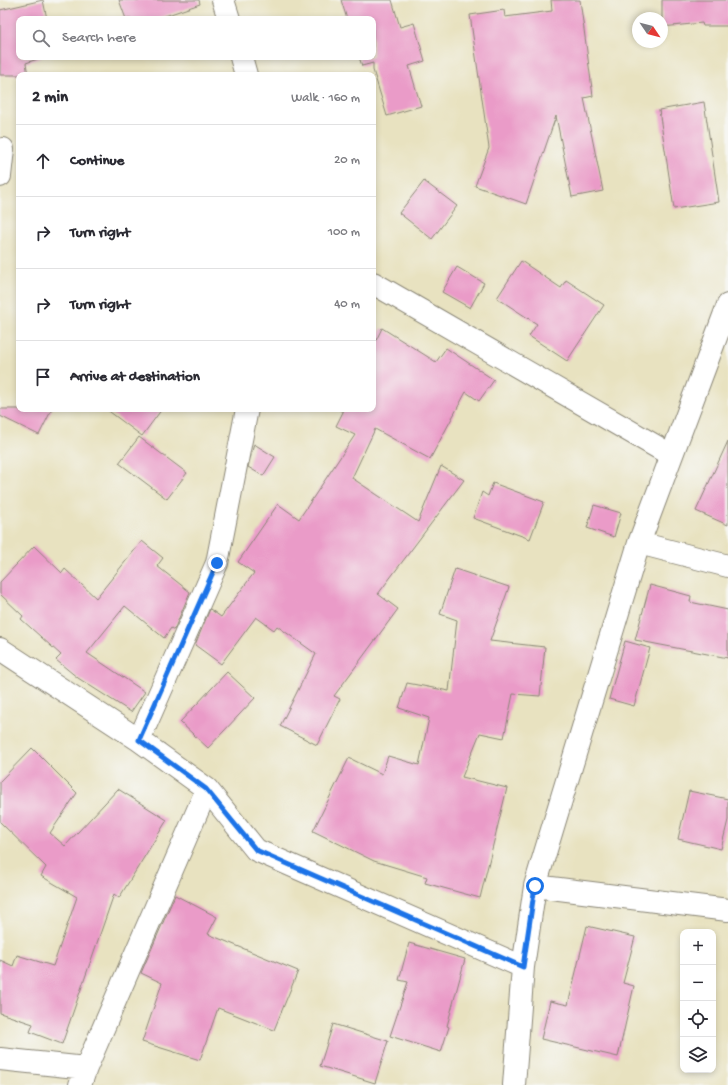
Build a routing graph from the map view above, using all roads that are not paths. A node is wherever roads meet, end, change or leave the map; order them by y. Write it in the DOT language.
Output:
graph roads {
  1 [pos="223,0"];
  2 [pos="228,16"];
  3 [pos="242,60"];
  4 [pos="245,72"];
  5 [pos="3,149"];
  6 [pos="0,176"];
  7 [pos="376,285"];
  8 [pos="728,305"];
  9 [pos="246,412"];
  10 [pos="671,455"];
  11 [pos="639,543"];
  12 [pos="728,566"];
  13 [pos="0,649"];
  14 [pos="139,740"];
  15 [pos="206,789"];
  16 [pos="535,886"];
  17 [pos="728,910"];
  18 [pos="523,967"];
  19 [pos="0,1059"];
  20 [pos="83,1076"];
  21 [pos="514,1085"];
  1 -- 2 [label="street"];
  3 -- 4 [label="street"];
  5 -- 6 [label="street"];
  7 -- 10 [label="street"];
  8 -- 10 [label="street"];
  9 -- 14 [label="street"];
  10 -- 11 [label="street"];
  11 -- 12 [label="street"];
  11 -- 16 [label="street"];
  13 -- 14 [label="street"];
  14 -- 15 [label="street"];
  15 -- 18 [label="street"];
  15 -- 20 [label="street"];
  16 -- 17 [label="street"];
  16 -- 18 [label="street"];
  18 -- 21 [label="street"];
  19 -- 20 [label="street"];
}
